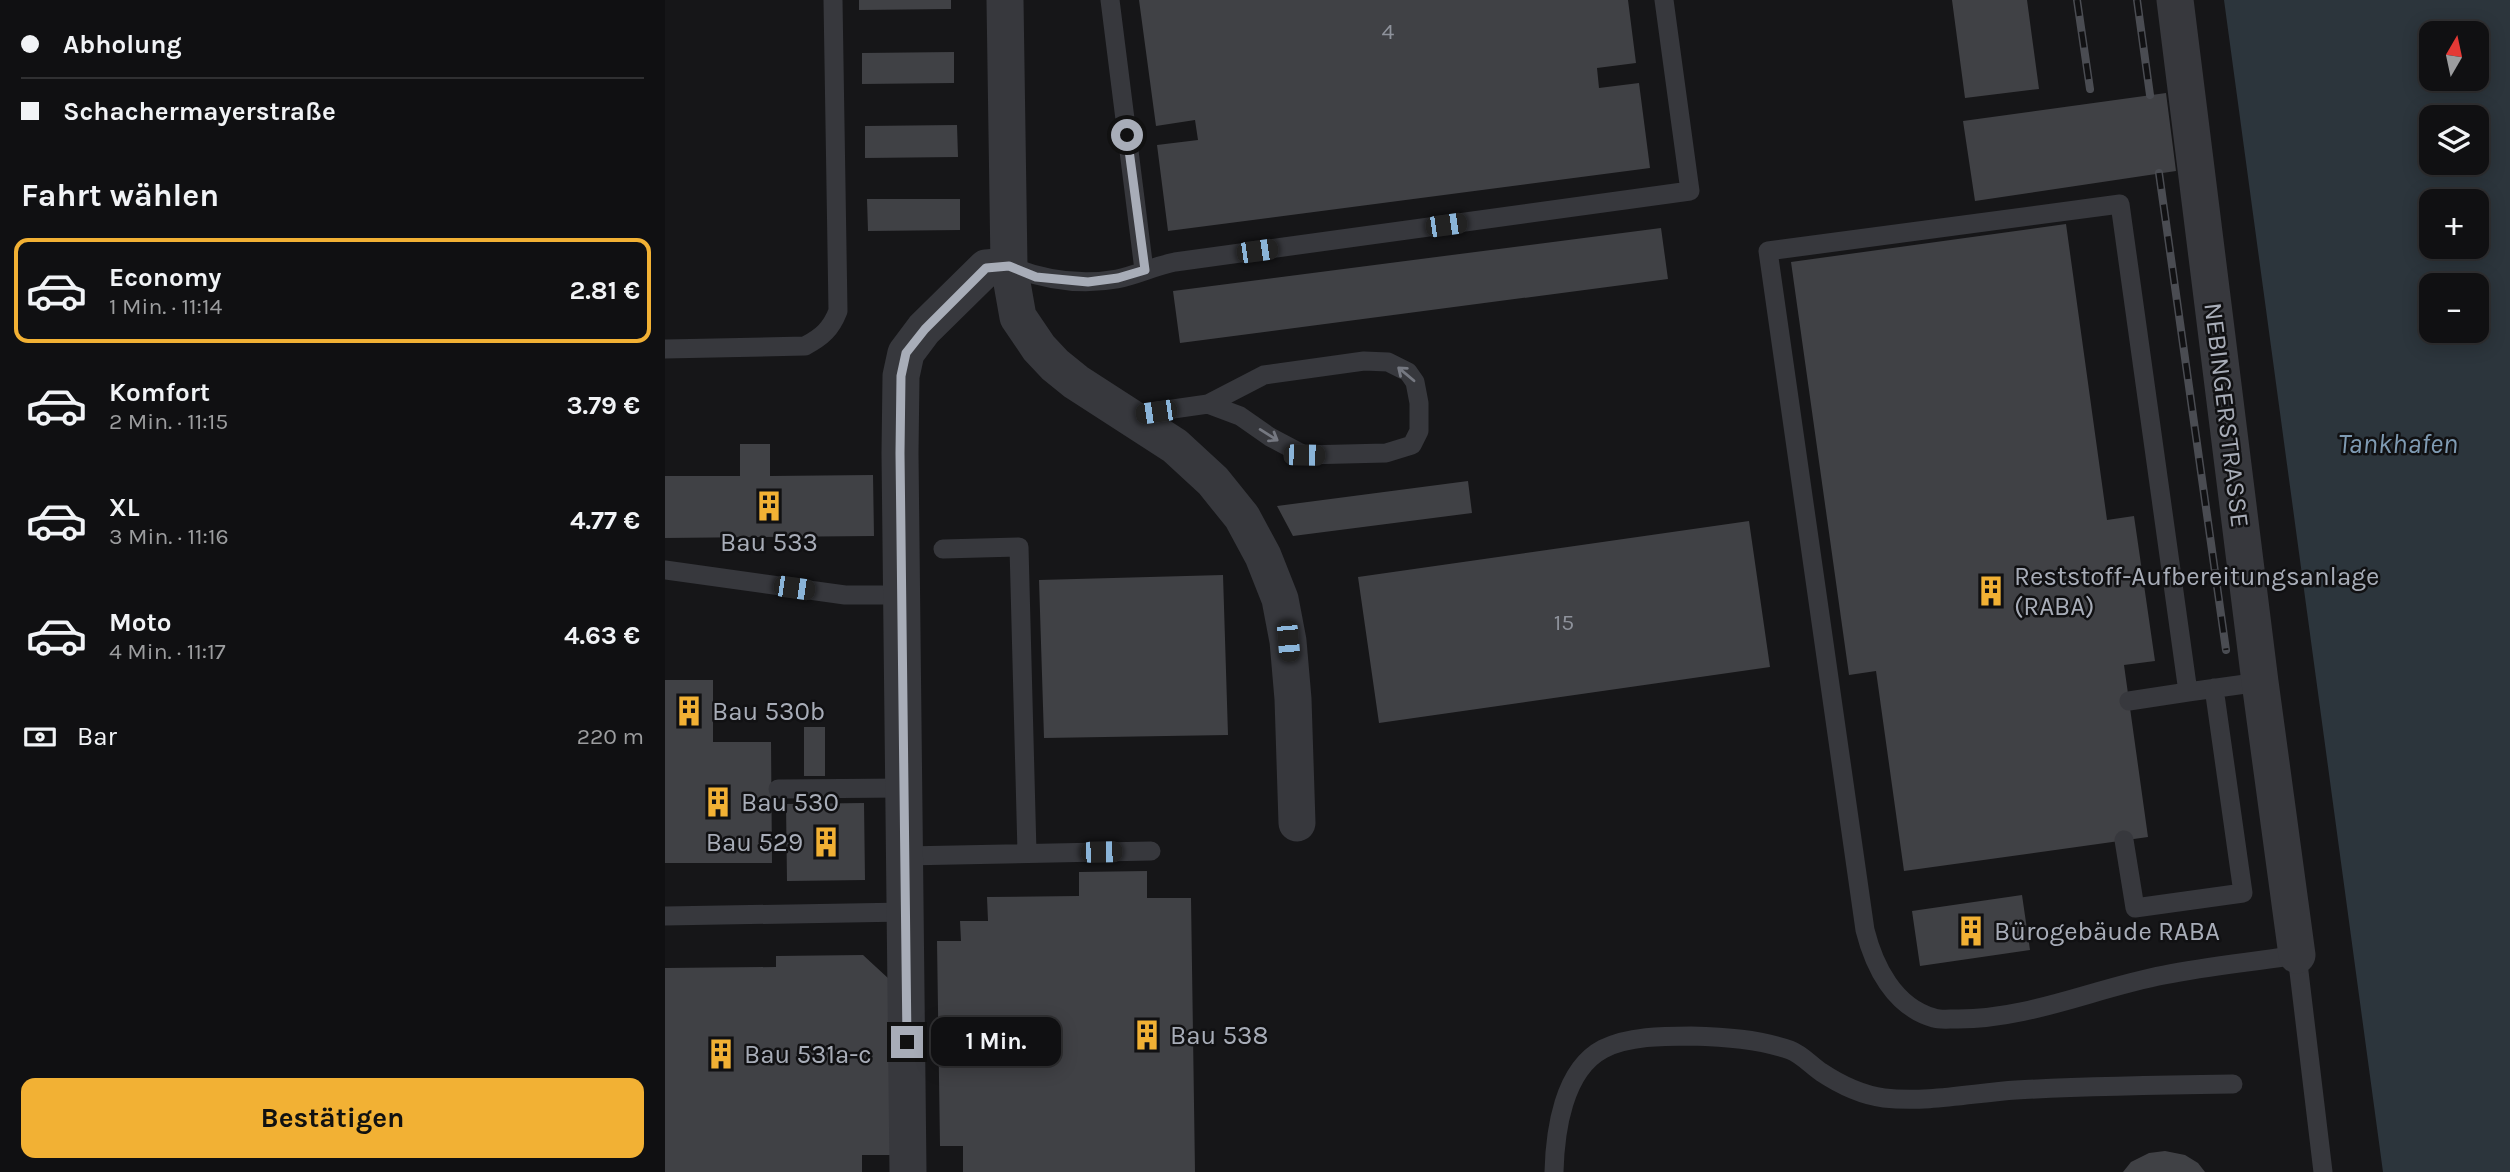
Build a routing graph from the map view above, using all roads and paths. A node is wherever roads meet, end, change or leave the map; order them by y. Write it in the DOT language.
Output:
graph roads {
  1 [pos="833,0"];
  2 [pos="1005,0"];
  3 [pos="1110,0"];
  4 [pos="1664,0"];
  5 [pos="2175,0"];
  6 [pos="1009,266"];
  7 [pos="1145,270"];
  8 [pos="665,349"];
  9 [pos="1208,404"];
  10 [pos="1129,415"];
  11 [pos="943,549"];
  12 [pos="665,570"];
  13 [pos="902,595"];
  14 [pos="2260,682"];
  15 [pos="2214,688"];
  16 [pos="2188,692"];
  17 [pos="2129,701"];
  18 [pos="904,788"];
  19 [pos="778,789"];
  20 [pos="1297,824"];
  21 [pos="2124,840"];
  22 [pos="1151,851"];
  23 [pos="1027,853"];
  24 [pos="905,856"];
  25 [pos="905,912"];
  26 [pos="665,916"];
  27 [pos="2297,955"];
  28 [pos="2233,1084"];
  29 [pos="908,1172"];
  30 [pos="1554,1172"];
  31 [pos="2323,1172"];
  1 -- 8 [label="lane"];
  2 -- 6 [label="street"];
  3 -- 7 [label="lane"];
  4 -- 7 [label="lane"];
  5 -- 14 [label="street, NEBINGERSTRASSE"];
  6 -- 7 [label="lane"];
  6 -- 10 [label="street"];
  6 -- 13 [label="street"];
  9 -- 9 [label="lane, one-way"];
  9 -- 10 [label="lane"];
  10 -- 20 [label="street"];
  11 -- 23 [label="lane"];
  12 -- 13 [label="lane"];
  13 -- 18 [label="street"];
  14 -- 15 [label="lane"];
  14 -- 27 [label="street, NEBINGERSTRASSE"];
  15 -- 16 [label="lane"];
  15 -- 21 [label="lane"];
  16 -- 17 [label="lane"];
  16 -- 27 [label="lane"];
  18 -- 19 [label="lane"];
  18 -- 24 [label="street"];
  22 -- 23 [label="lane"];
  23 -- 24 [label="lane"];
  24 -- 25 [label="street"];
  25 -- 26 [label="lane"];
  25 -- 29 [label="street"];
  27 -- 31 [label="lane"];
  28 -- 30 [label="lane"];
}
